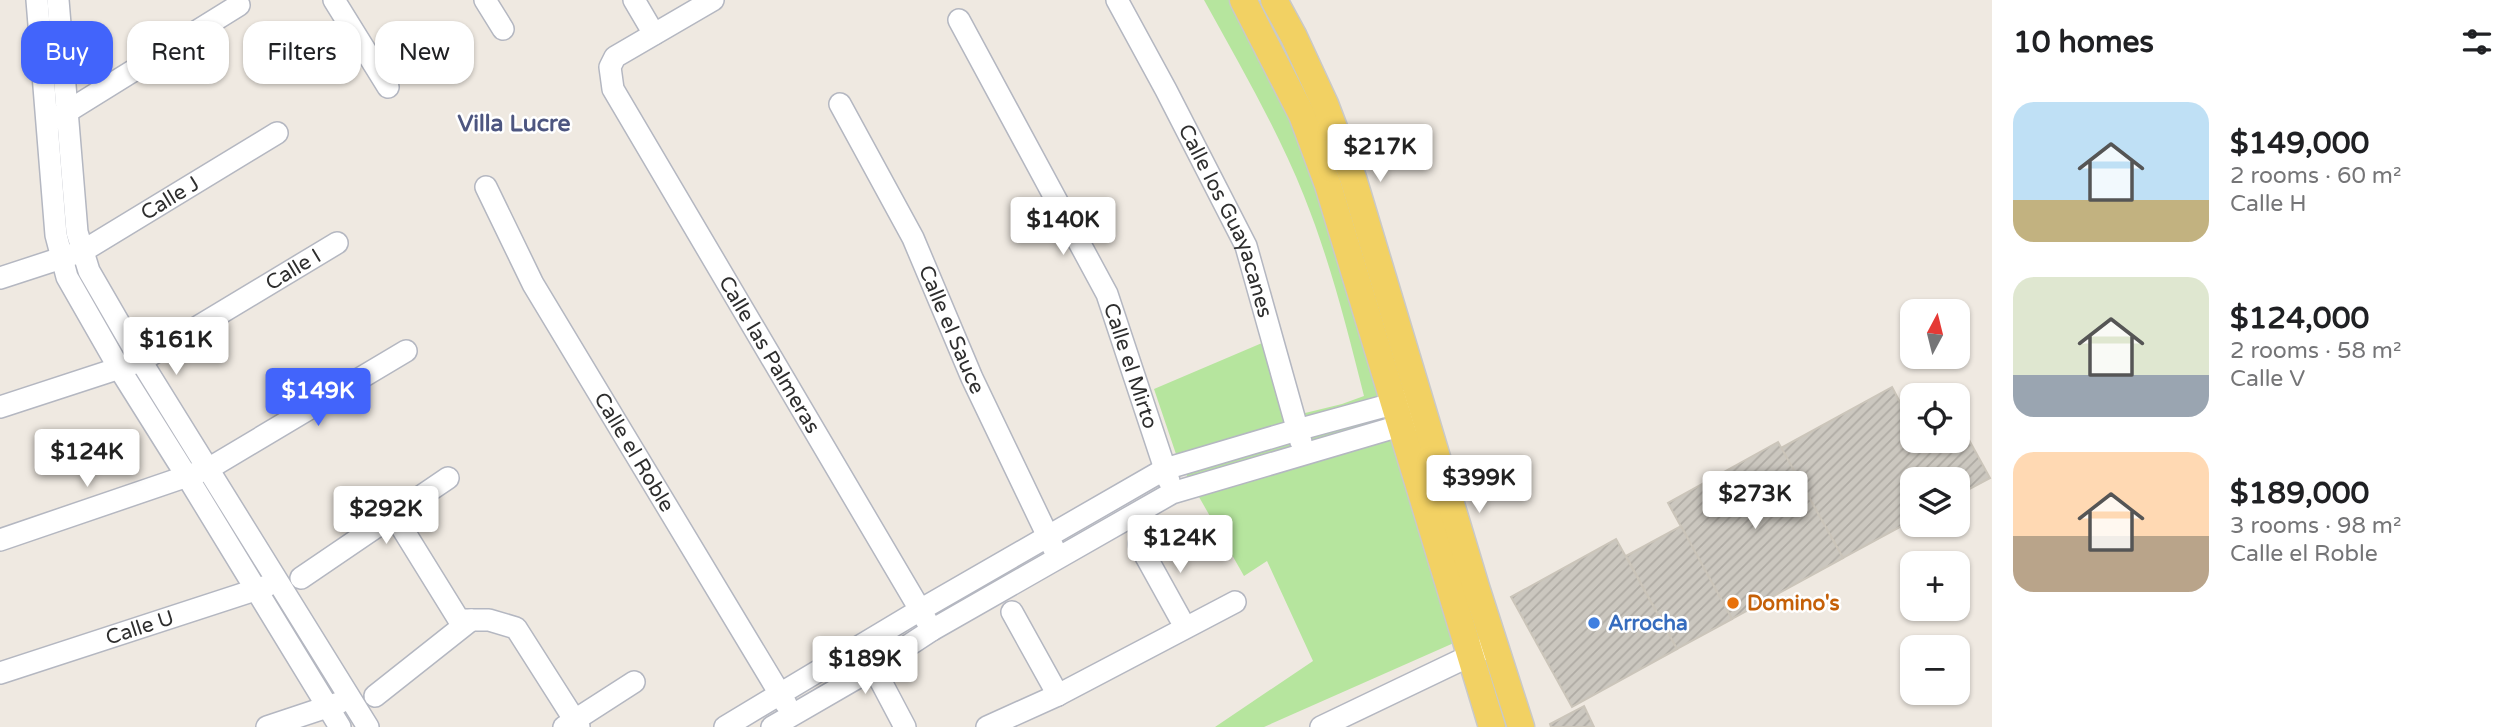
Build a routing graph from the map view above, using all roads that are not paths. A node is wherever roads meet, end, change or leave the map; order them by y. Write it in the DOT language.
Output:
graph roads {
  1 [pos="37,0"];
  2 [pos="58,0"];
  3 [pos="334,0"];
  4 [pos="485,0"];
  5 [pos="634,0"];
  6 [pos="713,0"];
  7 [pos="1117,0"];
  8 [pos="1244,0"];
  9 [pos="1274,0"];
  10 [pos="239,5"];
  11 [pos="959,20"];
  12 [pos="503,29"];
  13 [pos="654,34"];
  14 [pos="388,87"];
  15 [pos="840,104"];
  16 [pos="67,112"];
  17 [pos="46,124"];
  18 [pos="277,133"];
  19 [pos="486,187"];
  20 [pos="337,243"];
  21 [pos="83,251"];
  22 [pos="60,258"];
  23 [pos="0,278"];
  24 [pos="406,351"];
  25 [pos="141,360"];
  26 [pos="118,368"];
  27 [pos="0,407"];
  28 [pos="1410,411"];
  29 [pos="1297,429"];
  30 [pos="1305,454"];
  31 [pos="208,469"];
  32 [pos="1165,470"];
  33 [pos="188,478"];
  34 [pos="448,478"];
  35 [pos="1172,493"];
  36 [pos="394,515"];
  37 [pos="1048,536"];
  38 [pos="0,540"];
  39 [pos="1139,544"];
  40 [pos="1058,557"];
  41 [pos="301,578"];
  42 [pos="278,582"];
  43 [pos="255,590"];
  44 [pos="1235,602"];
  45 [pos="920,610"];
  46 [pos="1012,612"];
  47 [pos="471,620"];
  48 [pos="1185,627"];
  49 [pos="932,630"];
  50 [pos="862,646"];
  51 [pos="1482,650"];
  52 [pos="874,668"];
  53 [pos="0,673"];
  54 [pos="634,682"];
  55 [pos="780,694"];
  56 [pos="1058,695"];
  57 [pos="375,696"];
  58 [pos="351,699"];
  59 [pos="327,707"];
  60 [pos="793,715"];
  61 [pos="572,725"];
  62 [pos="267,727"];
  63 [pos="340,727"];
  64 [pos="368,727"];
  65 [pos="725,727"];
  66 [pos="772,727"];
  67 [pos="905,727"];
  68 [pos="987,727"];
  69 [pos="1321,727"];
  70 [pos="1492,727"];
  71 [pos="1521,727"];
  1 -- 17 [label="street"];
  2 -- 16 [label="street"];
  3 -- 14 [label="street"];
  4 -- 12 [label="street"];
  5 -- 13 [label="street"];
  6 -- 13 [label="street"];
  7 -- 29 [label="street, Calle los Guayacanes"];
  8 -- 28 [label="main road"];
  9 -- 28 [label="main road"];
  10 -- 16 [label="street"];
  11 -- 32 [label="street, Calle el Mirto"];
  13 -- 45 [label="street, Calle las Palmeras"];
  15 -- 37 [label="street, Calle el Sauce"];
  16 -- 17 [label="street"];
  16 -- 21 [label="street"];
  17 -- 22 [label="street"];
  18 -- 21 [label="street, Calle J"];
  19 -- 55 [label="street, Calle el Roble"];
  20 -- 25 [label="street, Calle I"];
  21 -- 22 [label="street, Calle J"];
  21 -- 25 [label="street"];
  22 -- 23 [label="street, Calle J"];
  22 -- 26 [label="street"];
  24 -- 31 [label="street"];
  25 -- 26 [label="street, Calle I"];
  25 -- 31 [label="street"];
  26 -- 27 [label="street, Calle I"];
  26 -- 33 [label="street"];
  28 -- 29 [label="street"];
  28 -- 30 [label="street"];
  28 -- 51 [label="main road"];
  29 -- 30 [label="street, Calle los Guayacanes"];
  29 -- 32 [label="street"];
  30 -- 35 [label="street"];
  31 -- 33 [label="street"];
  31 -- 42 [label="street"];
  32 -- 35 [label="street, Calle el Mirto"];
  32 -- 37 [label="street"];
  33 -- 38 [label="street"];
  33 -- 43 [label="street"];
  34 -- 36 [label="street"];
  35 -- 40 [label="street"];
  36 -- 41 [label="street"];
  36 -- 47 [label="street"];
  37 -- 40 [label="street, Calle el Sauce"];
  37 -- 45 [label="street"];
  39 -- 48 [label="street"];
  40 -- 49 [label="street"];
  42 -- 43 [label="street, Calle U"];
  42 -- 58 [label="street"];
  43 -- 53 [label="street, Calle U"];
  43 -- 59 [label="street"];
  44 -- 48 [label="street"];
  45 -- 49 [label="street, Calle las Palmeras"];
  45 -- 50 [label="street"];
  46 -- 56 [label="street"];
  47 -- 57 [label="street"];
  47 -- 61 [label="street"];
  48 -- 56 [label="street"];
  49 -- 52 [label="street"];
  50 -- 52 [label="street"];
  50 -- 55 [label="street"];
  51 -- 69 [label="street"];
  51 -- 70 [label="main road"];
  51 -- 71 [label="main road"];
  52 -- 60 [label="street"];
  52 -- 67 [label="street"];
  54 -- 61 [label="street"];
  55 -- 60 [label="street, Calle el Roble"];
  55 -- 65 [label="street"];
  56 -- 68 [label="street"];
  58 -- 59 [label="street"];
  58 -- 64 [label="street"];
  59 -- 62 [label="street"];
  59 -- 63 [label="street"];
  60 -- 66 [label="street"];
}
